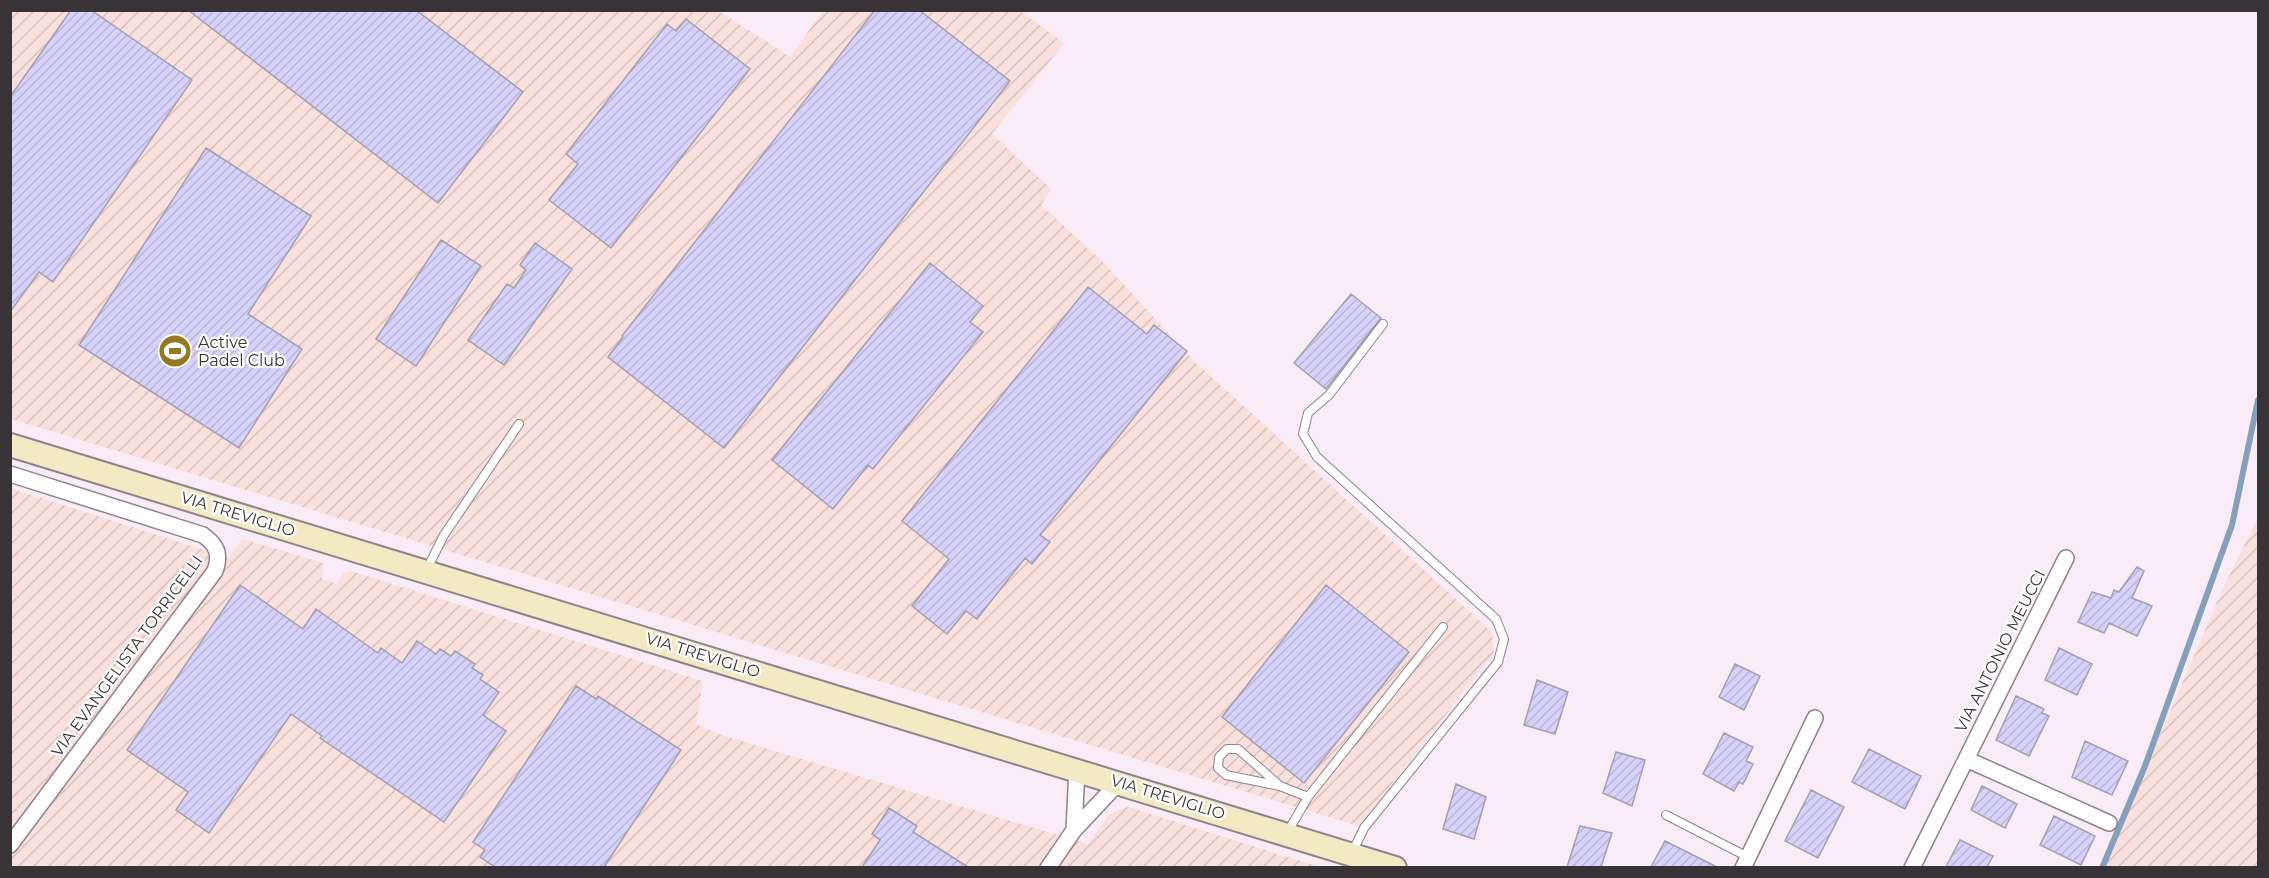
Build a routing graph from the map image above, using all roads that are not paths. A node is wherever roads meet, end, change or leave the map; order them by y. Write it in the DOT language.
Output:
graph roads {
  1 [pos="1383,324"];
  2 [pos="519,424"];
  3 [pos="10,445"];
  4 [pos="10,474"];
  5 [pos="2066,558"];
  6 [pos="426,571"];
  7 [pos="1443,627"];
  8 [pos="1815,718"];
  9 [pos="1966,759"];
  10 [pos="1077,769"];
  11 [pos="1119,782"];
  12 [pos="1280,786"];
  13 [pos="1308,797"];
  14 [pos="1666,815"];
  15 [pos="2109,823"];
  16 [pos="1074,830"];
  17 [pos="1286,834"];
  18 [pos="10,844"];
  19 [pos="1351,854"];
  20 [pos="1745,862"];
  21 [pos="1048,867"];
  22 [pos="1395,867"];
  23 [pos="1912,867"];
  1 -- 19 [label="lane"];
  2 -- 6 [label="lane"];
  3 -- 6 [label="street, VIA TREVIGLIO"];
  4 -- 18 [label="street, VIA EVANGELISTA TORRICELLI"];
  5 -- 9 [label="street, VIA ANTONIO MEUCCI"];
  6 -- 10 [label="street, VIA TREVIGLIO"];
  7 -- 13 [label="lane"];
  8 -- 20 [label="street"];
  9 -- 15 [label="street, VIA ANTONIO MEUCCI"];
  9 -- 23 [label="street, VIA ANTONIO MEUCCI"];
  10 -- 11 [label="street, VIA TREVIGLIO"];
  10 -- 16 [label="street"];
  11 -- 16 [label="street"];
  11 -- 17 [label="street, VIA TREVIGLIO"];
  12 -- 12 [label="lane"];
  12 -- 13 [label="lane"];
  13 -- 17 [label="lane"];
  14 -- 20 [label="lane"];
  16 -- 21 [label="street"];
  17 -- 19 [label="street, VIA TREVIGLIO"];
  19 -- 22 [label="street, VIA TREVIGLIO"];
}
